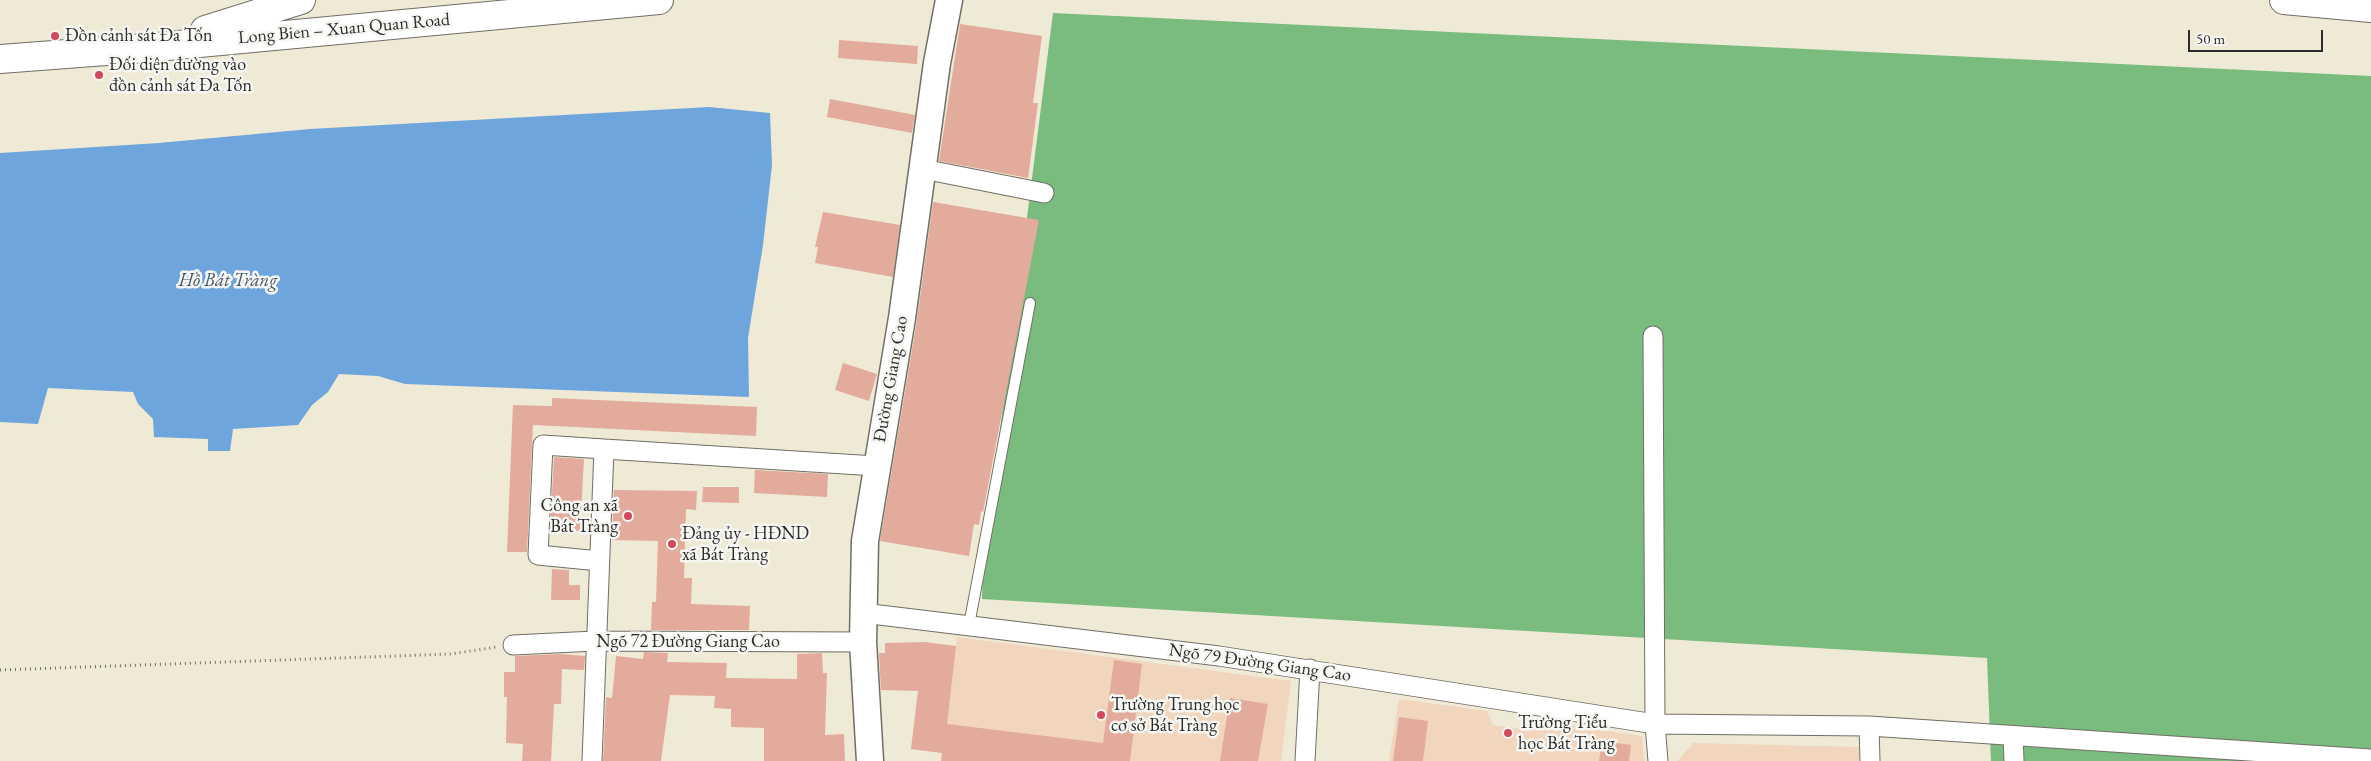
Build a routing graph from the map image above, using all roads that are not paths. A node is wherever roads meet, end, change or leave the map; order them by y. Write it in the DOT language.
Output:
graph roads {
  1 [pos="301,0"];
  2 [pos="658,0"];
  3 [pos="949,0"];
  4 [pos="2284,0"];
  5 [pos="2371,8"];
  6 [pos="146,48"];
  7 [pos="0,59"];
  8 [pos="923,169"];
  9 [pos="1044,194"];
  10 [pos="1030,303"];
  11 [pos="1653,336"];
  12 [pos="604,449"];
  13 [pos="876,466"];
  14 [pos="599,561"];
  15 [pos="863,613"];
  16 [pos="970,625"];
  17 [pos="595,641"];
  18 [pos="862,642"];
  19 [pos="513,644"];
  20 [pos="1310,669"];
  21 [pos="1655,724"];
  22 [pos="1869,726"];
  23 [pos="2013,736"];
  24 [pos="2371,758"];
  25 [pos="592,761"];
  26 [pos="870,761"];
  27 [pos="1305,761"];
  28 [pos="1658,761"];
  29 [pos="1870,761"];
  30 [pos="2014,761"];
  1 -- 6 [label="main road"];
  2 -- 6 [label="main road, Long Bien – Xuan Quan Road"];
  3 -- 8 [label="street, Đường Giang Cao"];
  4 -- 5 [label="main road"];
  6 -- 7 [label="main road, Long Bien – Xuan Quan Road"];
  8 -- 9 [label="street"];
  8 -- 13 [label="street, Đường Giang Cao"];
  10 -- 16 [label="lane"];
  11 -- 21 [label="street"];
  12 -- 13 [label="street"];
  12 -- 14 [label="street"];
  12 -- 14 [label="street"];
  13 -- 15 [label="street, Đường Giang Cao"];
  14 -- 17 [label="street"];
  15 -- 16 [label="street, Ngõ 79 Đường Giang Cao"];
  15 -- 18 [label="street, Đường Giang Cao"];
  16 -- 20 [label="street, Ngõ 79 Đường Giang Cao"];
  17 -- 18 [label="street, Ngõ 72 Đường Giang Cao"];
  17 -- 19 [label="street, Ngõ 72 Đường Giang Cao"];
  17 -- 25 [label="street"];
  18 -- 26 [label="street, Đường Giang Cao"];
  20 -- 21 [label="street, Ngõ 79 Đường Giang Cao"];
  20 -- 27 [label="street"];
  21 -- 22 [label="street, Ngõ 79 Đường Giang Cao"];
  21 -- 28 [label="street"];
  22 -- 23 [label="street, Ngõ 79 Đường Giang Cao"];
  22 -- 29 [label="street"];
  23 -- 24 [label="street, Ngõ 79 Đường Giang Cao"];
  23 -- 30 [label="street"];
}
